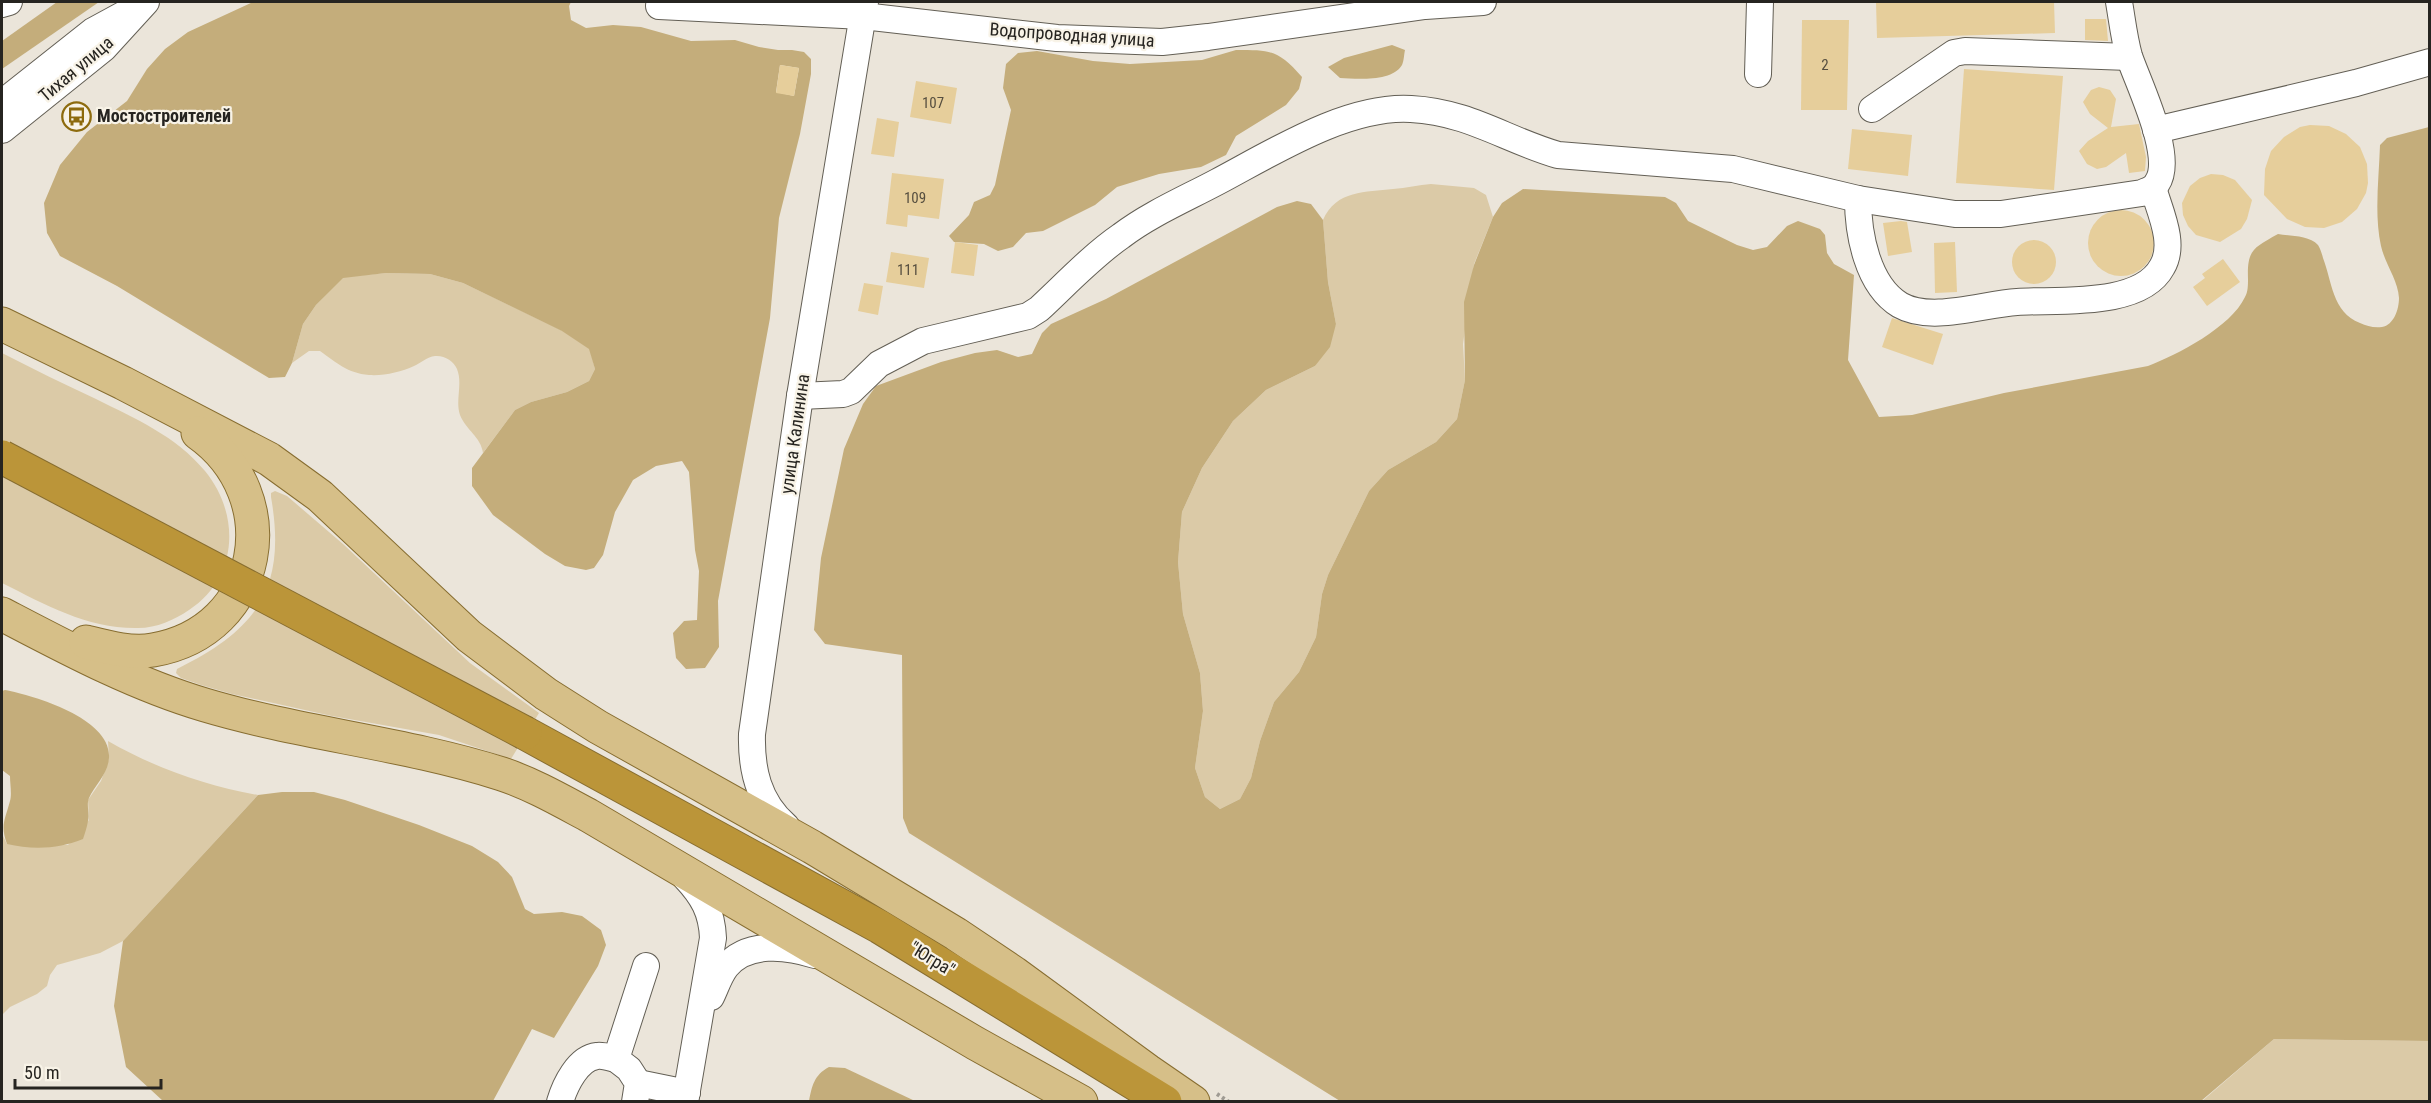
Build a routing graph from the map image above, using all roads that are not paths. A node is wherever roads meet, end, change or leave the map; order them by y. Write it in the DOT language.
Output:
graph roads {
  1 [pos="9,2"];
  2 [pos="147,2"];
  3 [pos="1483,2"];
  4 [pos="1760,2"];
  5 [pos="2119,2"];
  6 [pos="2,4"];
  7 [pos="659,6"];
  8 [pos="864,9"];
  9 [pos="2129,57"];
  10 [pos="2430,62"];
  11 [pos="1758,75"];
  12 [pos="2,103"];
  13 [pos="1872,109"];
  14 [pos="2,130"];
  15 [pos="2156,130"];
  16 [pos="2153,188"];
  17 [pos="1858,199"];
  18 [pos="2,324"];
  19 [pos="123,383"];
  20 [pos="800,396"];
  21 [pos="2,457"];
  22 [pos="4,616"];
  23 [pos="693,824"];
  24 [pos="812,848"];
  25 [pos="668,860"];
  26 [pos="646,966"];
  27 [pos="849,967"];
  28 [pos="699,1028"];
  29 [pos="616,1059"];
  30 [pos="636,1092"];
  31 [pos="1202,1096"];
  32 [pos="686,1097"];
  33 [pos="560,1101"];
  34 [pos="1081,1101"];
  35 [pos="1128,1101"];
  36 [pos="1165,1101"];
  1 -- 6 [label="street"];
  2 -- 12 [label="street, Тихая улица"];
  2 -- 14 [label="street, Тихая улица"];
  3 -- 8 [label="street, Водопроводная улица"];
  4 -- 11 [label="street"];
  5 -- 9 [label="street"];
  7 -- 8 [label="street, Водопроводная улица"];
  8 -- 20 [label="street, улица Калинина"];
  9 -- 13 [label="street"];
  9 -- 15 [label="street"];
  10 -- 15 [label="street"];
  15 -- 16 [label="street"];
  16 -- 17 [label="street"];
  16 -- 17 [label="street"];
  17 -- 20 [label="street"];
  18 -- 19 [label="main road"];
  19 -- 22 [label="main road"];
  19 -- 24 [label="main road"];
  20 -- 24 [label="street, улица Калинина"];
  21 -- 23 [label="highway, \"Югра\", bridge"];
  22 -- 25 [label="main road"];
  23 -- 35 [label="highway, \"Югра\""];
  23 -- 36 [label="highway, \"Югра\""];
  24 -- 31 [label="main road"];
  25 -- 27 [label="main road"];
  25 -- 28 [label="street"];
  26 -- 29 [label="street"];
  27 -- 28 [label="street"];
  27 -- 34 [label="main road"];
  28 -- 32 [label="street"];
  29 -- 30 [label="street"];
  29 -- 33 [label="street"];
  30 -- 32 [label="street"];
}
